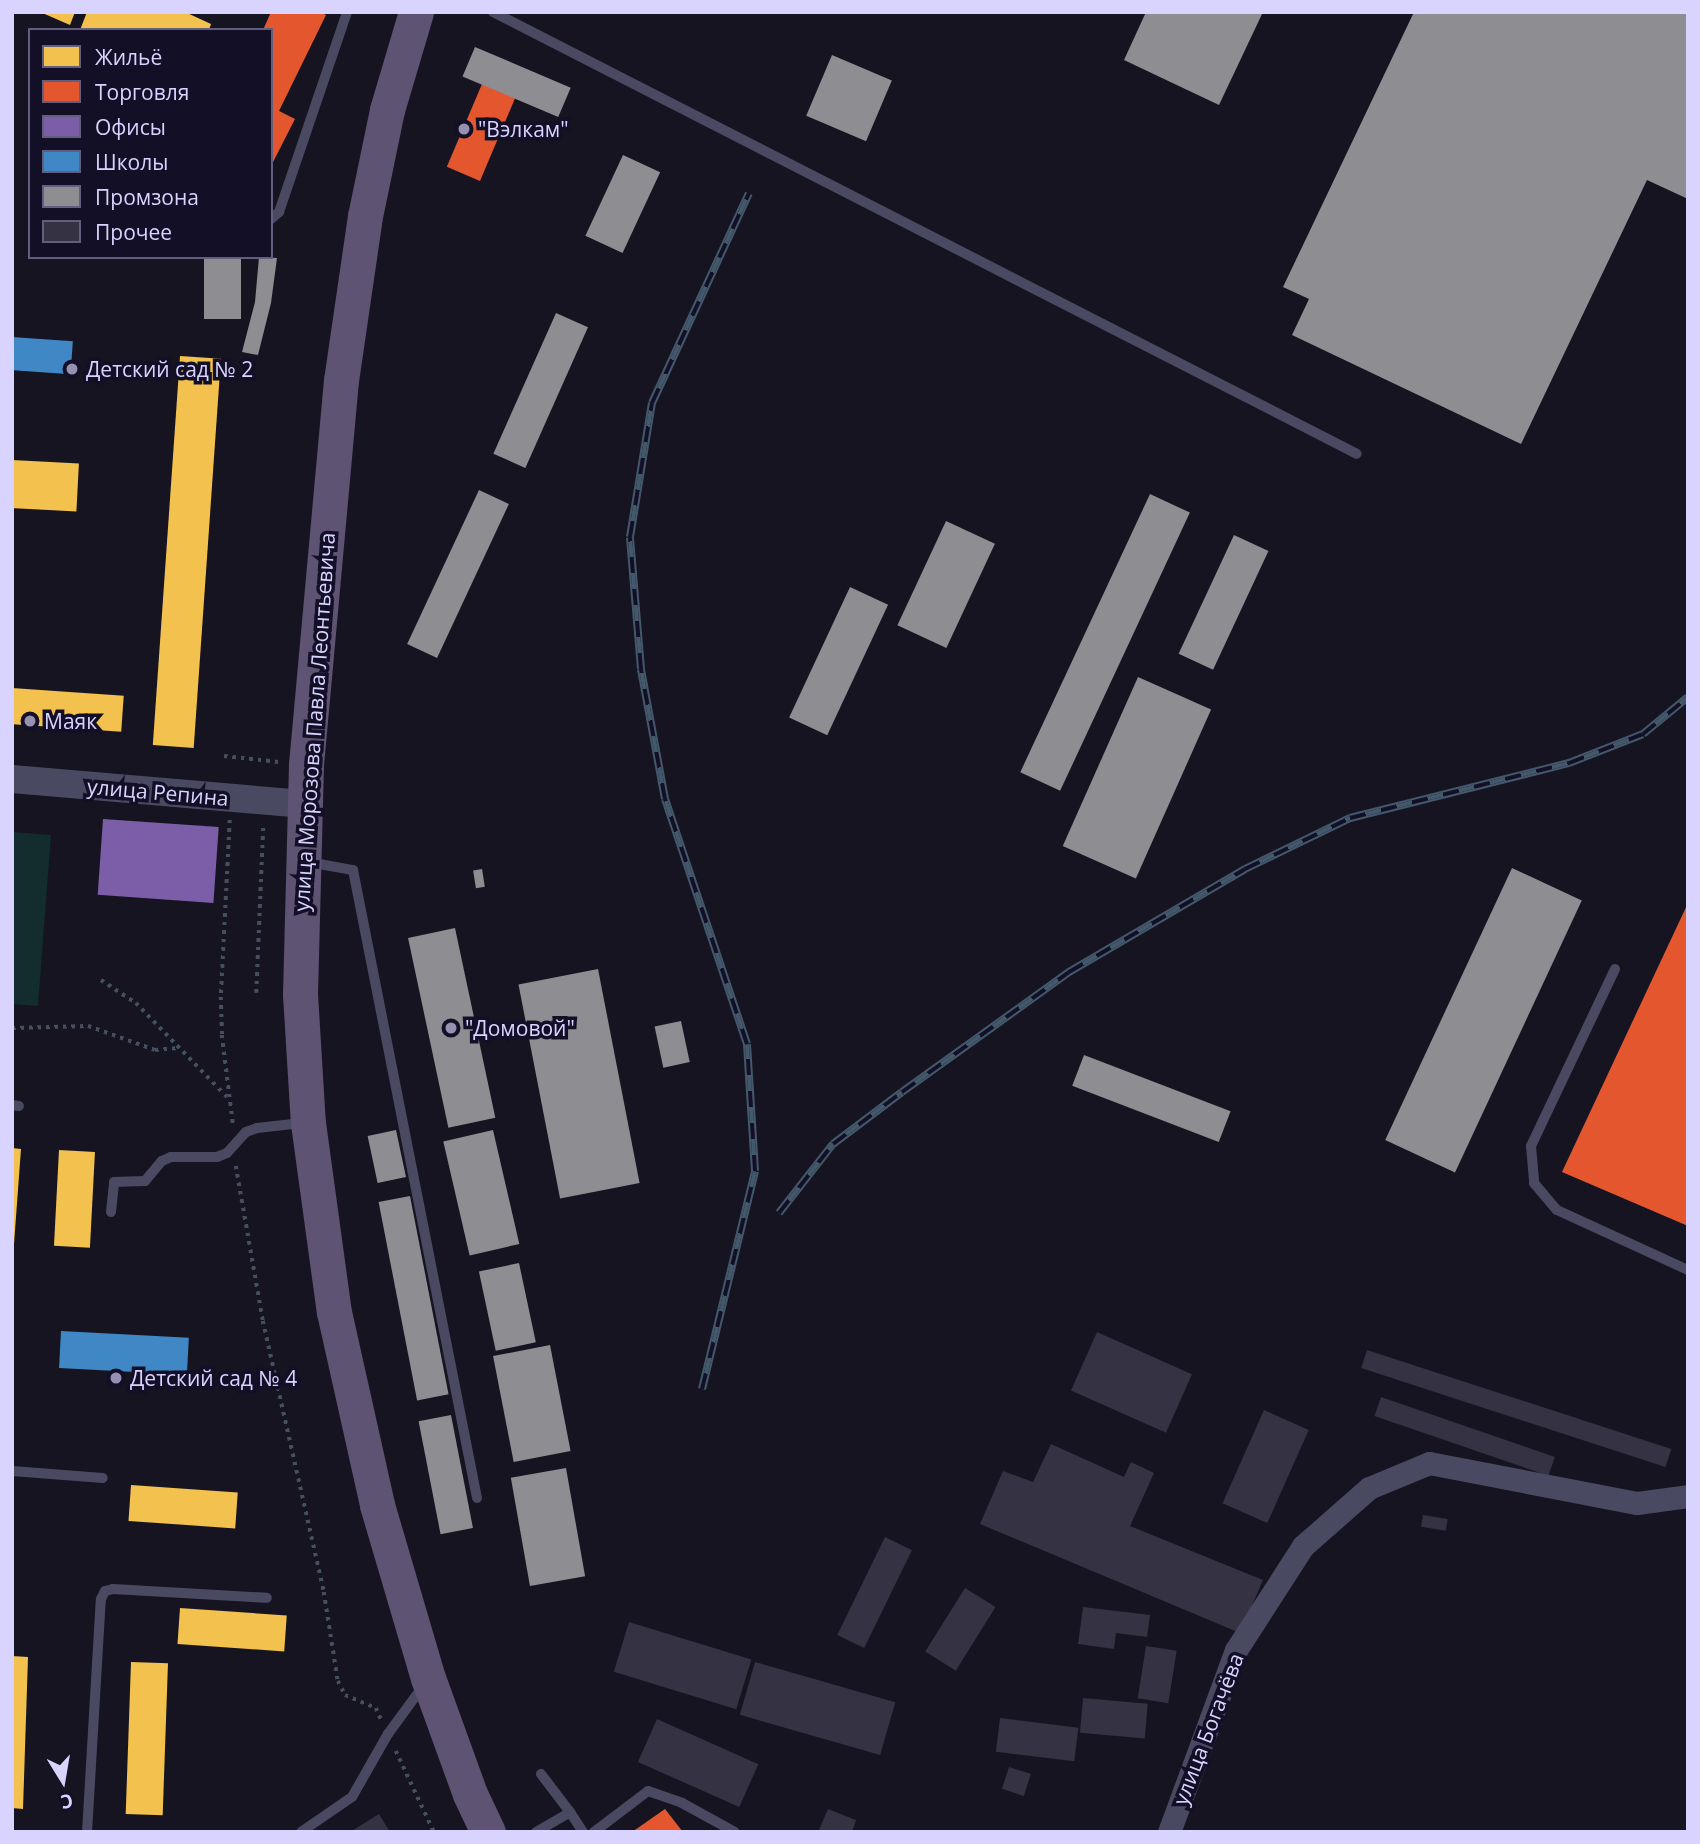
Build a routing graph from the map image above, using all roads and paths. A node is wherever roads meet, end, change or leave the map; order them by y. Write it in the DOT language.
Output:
graph roads {
  1 [pos="347,12"];
  2 [pos="416,12"];
  3 [pos="493,12"];
  4 [pos="273,217"];
  5 [pos="1357,454"];
  6 [pos="12,779"];
  7 [pos="232,798"];
  8 [pos="264,801"];
  9 [pos="304,804"];
  10 [pos="301,861"];
  11 [pos="1615,969"];
  12 [pos="101,979"];
  13 [pos="256,993"];
  14 [pos="12,1028"];
  15 [pos="177,1048"];
  16 [pos="231,1100"];
  17 [pos="308,1123"];
  18 [pos="234,1142"];
  19 [pos="111,1212"];
  20 [pos="1688,1270"];
  21 [pos="12,1471"];
  22 [pos="103,1478"];
  23 [pos="1688,1496"];
  24 [pos="477,1498"];
  25 [pos="267,1598"];
  26 [pos="428,1678"];
  27 [pos="388,1734"];
  28 [pos="541,1774"];
  29 [pos="570,1812"];
  30 [pos="87,1832"];
  31 [pos="301,1832"];
  32 [pos="434,1832"];
  33 [pos="488,1832"];
  34 [pos="512,1832"];
  35 [pos="536,1832"];
  36 [pos="583,1832"];
  37 [pos="594,1832"];
  38 [pos="735,1832"];
  39 [pos="1169,1832"];
  1 -- 4 [label="lane"];
  2 -- 9 [label="main road, улица Морозова Павла Леонтьевича"];
  3 -- 5 [label="lane"];
  6 -- 7 [label="street, улица Репина"];
  7 -- 8 [label="street, улица Репина"];
  7 -- 16 [label="path"];
  8 -- 9 [label="street, улица Репина"];
  8 -- 13 [label="path"];
  9 -- 10 [label="main road, улица Морозова Павла Леонтьевича"];
  10 -- 17 [label="main road, улица Морозова Павла Леонтьевича"];
  10 -- 24 [label="lane"];
  11 -- 20 [label="lane"];
  12 -- 15 [label="path"];
  14 -- 15 [label="path"];
  15 -- 16 [label="path"];
  16 -- 18 [label="path"];
  17 -- 18 [label="lane"];
  17 -- 26 [label="main road, улица Морозова Павла Леонтьевича"];
  18 -- 19 [label="lane"];
  18 -- 27 [label="path"];
  21 -- 22 [label="lane"];
  23 -- 39 [label="street, улица Богачёва"];
  25 -- 30 [label="lane"];
  26 -- 27 [label="lane"];
  26 -- 33 [label="main road, улица Морозова Павла Леонтьевича"];
  26 -- 34 [label="main road, улица Морозова Павла Леонтьевича"];
  27 -- 31 [label="lane"];
  27 -- 32 [label="path"];
  28 -- 29 [label="lane"];
  29 -- 35 [label="lane"];
  29 -- 36 [label="lane"];
  37 -- 38 [label="lane"];
}
